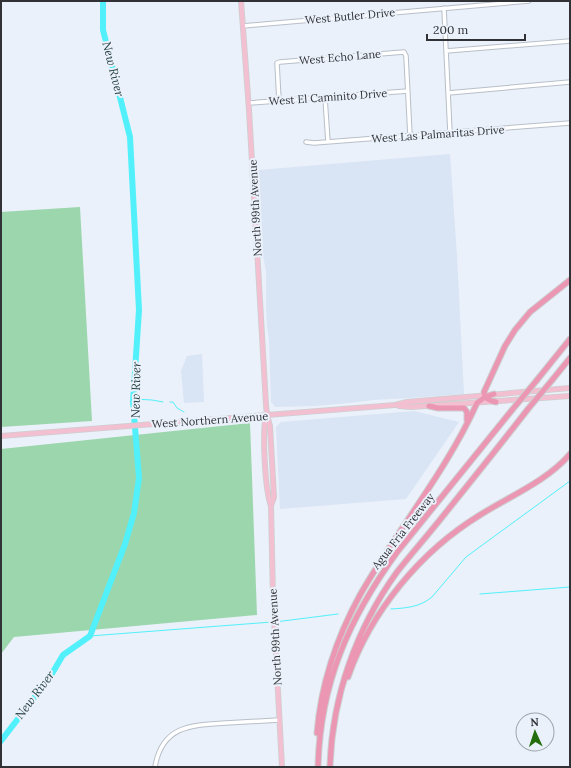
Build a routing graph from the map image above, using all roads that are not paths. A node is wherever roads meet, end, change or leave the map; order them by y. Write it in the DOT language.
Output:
graph roads {
  1 [pos="241,1"];
  2 [pos="529,1"];
  3 [pos="444,8"];
  4 [pos="243,26"];
  5 [pos="570,41"];
  6 [pos="446,51"];
  7 [pos="570,82"];
  8 [pos="408,91"];
  9 [pos="448,93"];
  10 [pos="325,98"];
  11 [pos="279,101"];
  12 [pos="249,103"];
  13 [pos="570,124"];
  14 [pos="450,133"];
  15 [pos="410,136"];
  16 [pos="306,142"];
  17 [pos="328,142"];
  18 [pos="570,280"];
  19 [pos="570,339"];
  20 [pos="570,358"];
  21 [pos="570,388"];
  22 [pos="494,394"];
  23 [pos="485,396"];
  24 [pos="570,396"];
  25 [pos="496,402"];
  26 [pos="477,403"];
  27 [pos="395,405"];
  28 [pos="429,406"];
  29 [pos="267,415"];
  30 [pos="466,424"];
  31 [pos="1,436"];
  32 [pos="570,454"];
  33 [pos="341,690"];
  34 [pos="279,720"];
  35 [pos="318,756"];
  36 [pos="156,767"];
  37 [pos="282,767"];
  38 [pos="318,767"];
  39 [pos="330,767"];
  1 -- 4 [label="main road, North 99th Avenue"];
  2 -- 3 [label="street, West Butler Drive"];
  3 -- 4 [label="street, West Butler Drive"];
  3 -- 6 [label="street"];
  4 -- 12 [label="main road, North 99th Avenue"];
  5 -- 6 [label="street"];
  6 -- 9 [label="street"];
  7 -- 9 [label="street"];
  8 -- 10 [label="street, West El Caminito Drive"];
  8 -- 11 [label="street, West Echo Lane"];
  8 -- 15 [label="street"];
  9 -- 14 [label="street"];
  10 -- 11 [label="street, West El Caminito Drive"];
  10 -- 17 [label="street"];
  11 -- 12 [label="street, West El Caminito Drive"];
  12 -- 29 [label="main road, North 99th Avenue"];
  13 -- 14 [label="street, West Las Palmaritas Drive"];
  14 -- 15 [label="street, West Las Palmaritas Drive"];
  15 -- 17 [label="street, West Las Palmaritas Drive"];
  16 -- 17 [label="street, West Las Palmaritas Drive"];
  18 -- 23 [label="highway"];
  19 -- 35 [label="highway, Agua Fria Freeway, bridge"];
  20 -- 33 [label="highway, Agua Fria Freeway, bridge"];
  21 -- 22 [label="main road"];
  22 -- 23 [label="highway"];
  23 -- 25 [label="highway"];
  23 -- 26 [label="highway"];
  23 -- 27 [label="main road, West Northern Avenue"];
  24 -- 25 [label="main road, West Northern Avenue"];
  25 -- 26 [label="main road, West Northern Avenue"];
  26 -- 28 [label="main road, West Northern Avenue"];
  26 -- 30 [label="highway"];
  27 -- 28 [label="main road, West Northern Avenue"];
  27 -- 29 [label="main road, West Northern Avenue"];
  28 -- 30 [label="highway"];
  29 -- 31 [label="main road, West Northern Avenue"];
  29 -- 34 [label="main road, North 99th Avenue"];
  30 -- 35 [label="highway"];
  32 -- 33 [label="highway"];
  33 -- 39 [label="highway, Agua Fria Freeway"];
  34 -- 36 [label="street"];
  34 -- 37 [label="main road, North 99th Avenue"];
  35 -- 38 [label="highway, Agua Fria Freeway"];
}
